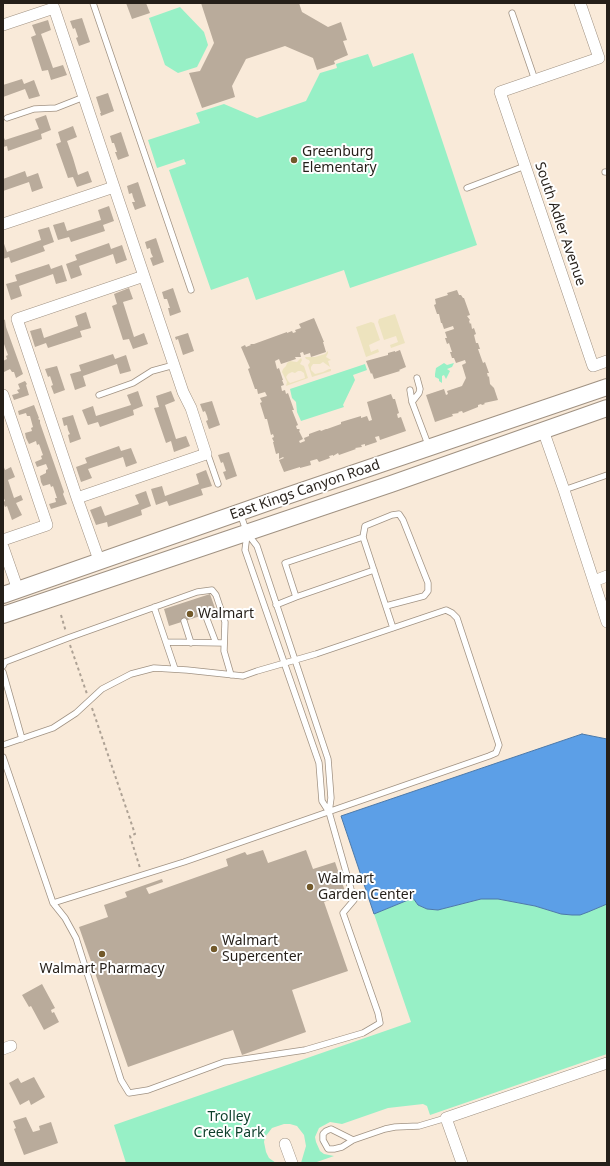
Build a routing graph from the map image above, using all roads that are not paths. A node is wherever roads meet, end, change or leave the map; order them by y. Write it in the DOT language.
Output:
graph roads {
  1 [pos="93,3"];
  2 [pos="580,3"];
  3 [pos="512,13"];
  4 [pos="3,25"];
  5 [pos="535,80"];
  6 [pos="84,98"];
  7 [pos="7,118"];
  8 [pos="525,166"];
  9 [pos="114,187"];
  10 [pos="467,188"];
  11 [pos="3,224"];
  12 [pos="144,276"];
  13 [pos="191,290"];
  14 [pos="607,361"];
  15 [pos="174,364"];
  16 [pos="417,378"];
  17 [pos="607,387"];
  18 [pos="410,390"];
  19 [pos="3,395"];
  20 [pos="98,395"];
  21 [pos="412,402"];
  22 [pos="607,408"];
  23 [pos="543,430"];
  24 [pos="429,447"];
  25 [pos="206,454"];
  26 [pos="607,475"];
  27 [pos="218,484"];
  28 [pos="564,490"];
  29 [pos="77,498"];
  30 [pos="240,512"];
  31 [pos="247,533"];
  32 [pos="363,537"];
  33 [pos="3,540"];
  34 [pos="3,547"];
  35 [pos="99,560"];
  36 [pos="374,570"];
  37 [pos="607,576"];
  38 [pos="594,581"];
  39 [pos="10,592"];
  40 [pos="296,598"];
  41 [pos="276,605"];
  42 [pos="386,606"];
  43 [pos="154,607"];
  44 [pos="205,614"];
  45 [pos="3,615"];
  46 [pos="184,621"];
  47 [pos="607,622"];
  48 [pos="393,628"];
  49 [pos="167,642"];
  50 [pos="191,643"];
  51 [pos="216,643"];
  52 [pos="224,643"];
  53 [pos="295,661"];
  54 [pos="285,664"];
  55 [pos="3,666"];
  56 [pos="175,669"];
  57 [pos="3,672"];
  58 [pos="231,675"];
  59 [pos="22,739"];
  60 [pos="3,745"];
  61 [pos="3,757"];
  62 [pos="329,812"];
  63 [pos="53,903"];
  64 [pos="607,1063"];
  65 [pos="446,1118"];
  66 [pos="353,1140"];
  67 [pos="285,1144"];
  68 [pos="292,1163"];
  69 [pos="462,1163"];
  1 -- 13 [label="lane"];
  2 -- 5 [label="street"];
  3 -- 5 [label="lane"];
  4 -- 6 [label="street"];
  5 -- 8 [label="street, South Adler Avenue"];
  6 -- 7 [label="lane"];
  6 -- 9 [label="street"];
  8 -- 10 [label="lane"];
  8 -- 14 [label="street, South Adler Avenue"];
  9 -- 11 [label="street"];
  9 -- 12 [label="street"];
  12 -- 15 [label="street"];
  12 -- 29 [label="street"];
  15 -- 20 [label="lane"];
  15 -- 25 [label="street"];
  16 -- 21 [label="lane"];
  17 -- 24 [label="main road, East Kings Canyon Road"];
  18 -- 21 [label="lane"];
  19 -- 33 [label="street"];
  21 -- 24 [label="lane"];
  22 -- 23 [label="main road, East Kings Canyon Road"];
  23 -- 28 [label="street"];
  23 -- 31 [label="main road, East Kings Canyon Road"];
  24 -- 30 [label="main road, East Kings Canyon Road"];
  25 -- 27 [label="lane"];
  25 -- 29 [label="street"];
  26 -- 28 [label="lane"];
  28 -- 38 [label="street"];
  29 -- 35 [label="street"];
  30 -- 31 [label="lane"];
  30 -- 35 [label="main road, East Kings Canyon Road"];
  31 -- 41 [label="lane"];
  31 -- 45 [label="main road, East Kings Canyon Road"];
  31 -- 54 [label="lane"];
  32 -- 36 [label="lane"];
  32 -- 40 [label="lane"];
  32 -- 42 [label="lane"];
  34 -- 39 [label="street"];
  35 -- 39 [label="main road, East Kings Canyon Road"];
  36 -- 40 [label="lane"];
  36 -- 42 [label="lane"];
  37 -- 38 [label="street"];
  38 -- 47 [label="street"];
  40 -- 41 [label="lane"];
  41 -- 53 [label="lane"];
  42 -- 48 [label="lane"];
  43 -- 49 [label="lane"];
  43 -- 52 [label="lane"];
  43 -- 55 [label="lane"];
  44 -- 51 [label="lane"];
  46 -- 50 [label="lane"];
  48 -- 53 [label="lane"];
  48 -- 62 [label="lane"];
  49 -- 50 [label="lane"];
  49 -- 56 [label="lane"];
  50 -- 51 [label="lane"];
  51 -- 52 [label="lane"];
  52 -- 58 [label="lane"];
  53 -- 54 [label="lane"];
  53 -- 62 [label="lane"];
  54 -- 58 [label="lane"];
  54 -- 62 [label="lane"];
  56 -- 58 [label="lane"];
  56 -- 59 [label="lane"];
  57 -- 59 [label="lane"];
  59 -- 60 [label="lane"];
  61 -- 63 [label="lane"];
  62 -- 63 [label="lane"];
  62 -- 63 [label="lane"];
  64 -- 65 [label="street"];
  65 -- 66 [label="lane"];
  65 -- 69 [label="street"];
  66 -- 66 [label="lane"];
  67 -- 68 [label="street"];
}
